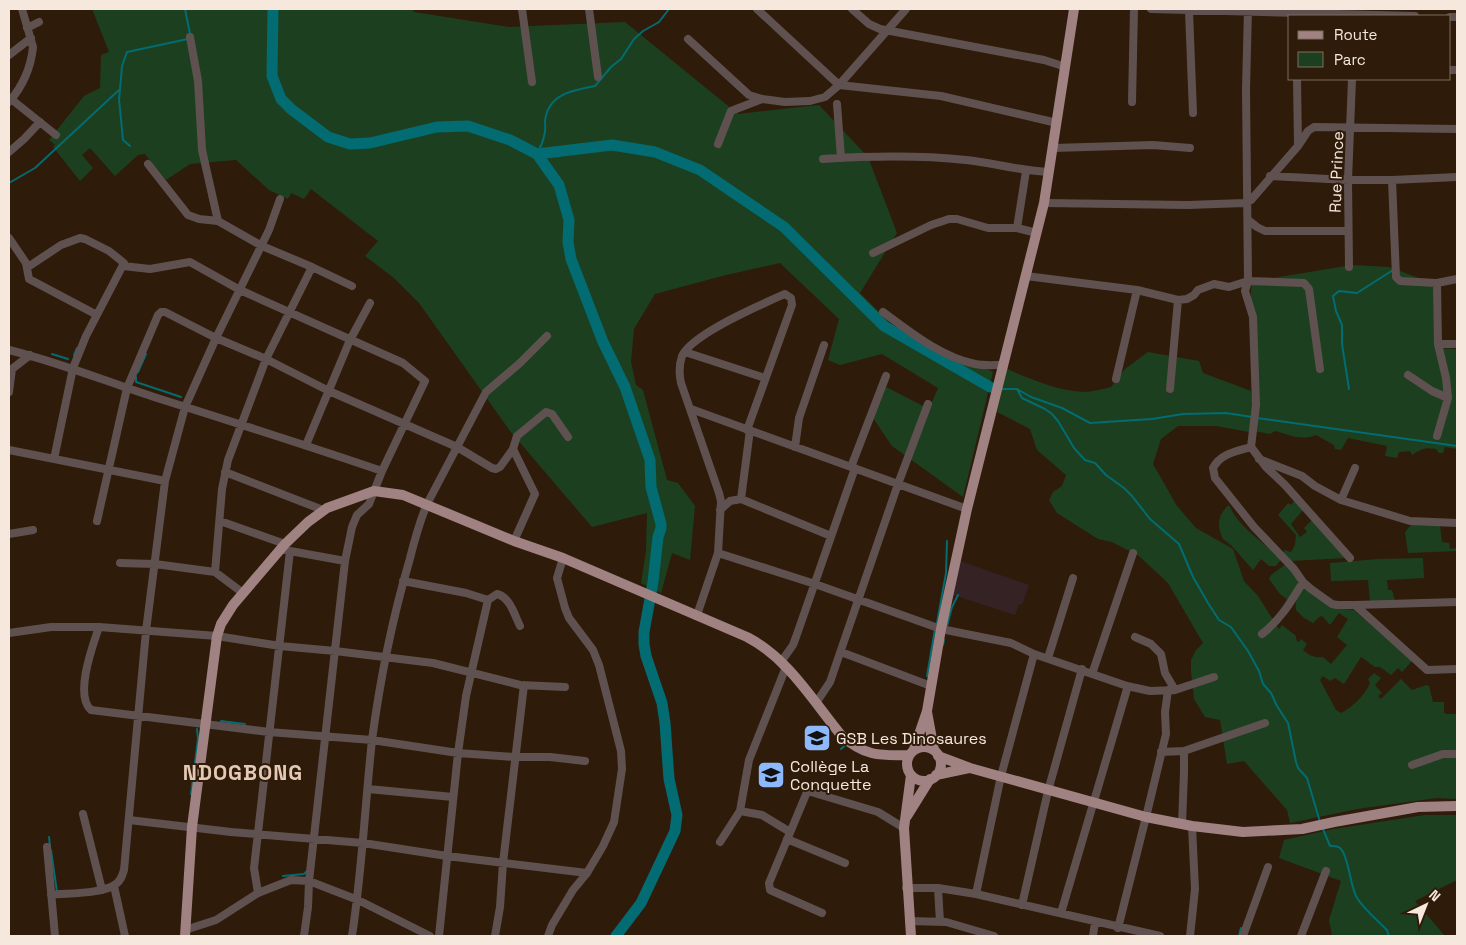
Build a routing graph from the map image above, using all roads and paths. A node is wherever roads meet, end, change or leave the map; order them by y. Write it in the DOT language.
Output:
graph roads {
  1 [pos="22,9"];
  2 [pos="522,9"];
  3 [pos="589,9"];
  4 [pos="757,9"];
  5 [pos="852,9"];
  6 [pos="906,9"];
  7 [pos="1074,9"];
  8 [pos="1134,9"];
  9 [pos="1151,9"];
  10 [pos="1189,10"];
  11 [pos="1248,11"];
  12 [pos="1351,13"];
  13 [pos="1298,15"];
  14 [pos="1390,15"];
  15 [pos="39,22"];
  16 [pos="27,28"];
  17 [pos="887,30"];
  18 [pos="31,38"];
  19 [pos="190,38"];
  20 [pos="688,39"];
  21 [pos="9,55"];
  22 [pos="1066,67"];
  23 [pos="598,76"];
  24 [pos="1297,80"];
  25 [pos="1352,80"];
  26 [pos="532,82"];
  27 [pos="839,85"];
  28 [pos="762,99"];
  29 [pos="10,101"];
  30 [pos="1132,102"];
  31 [pos="837,104"];
  32 [pos="1193,113"];
  33 [pos="40,122"];
  34 [pos="1057,123"];
  35 [pos="1351,127"];
  36 [pos="1457,129"];
  37 [pos="56,135"];
  38 [pos="718,144"];
  39 [pos="1298,146"];
  40 [pos="1053,148"];
  41 [pos="1190,148"];
  42 [pos="9,152"];
  43 [pos="841,158"];
  44 [pos="824,159"];
  45 [pos="148,164"];
  46 [pos="1026,171"];
  47 [pos="1049,172"];
  48 [pos="1270,176"];
  49 [pos="1457,177"];
  50 [pos="1348,180"];
  51 [pos="1392,180"];
  52 [pos="280,198"];
  53 [pos="1247,202"];
  54 [pos="1044,203"];
  55 [pos="1248,220"];
  56 [pos="218,221"];
  57 [pos="1017,228"];
  58 [pos="1348,231"];
  59 [pos="1037,233"];
  60 [pos="9,238"];
  61 [pos="262,246"];
  62 [pos="873,253"];
  63 [pos="123,266"];
  64 [pos="1349,266"];
  65 [pos="28,267"];
  66 [pos="312,267"];
  67 [pos="1026,276"];
  68 [pos="1457,279"];
  69 [pos="1248,281"];
  70 [pos="1438,283"];
  71 [pos="352,286"];
  72 [pos="240,290"];
  73 [pos="1137,290"];
  74 [pos="1178,300"];
  75 [pos="370,303"];
  76 [pos="290,312"];
  77 [pos="883,312"];
  78 [pos="97,315"];
  79 [pos="547,336"];
  80 [pos="216,338"];
  81 [pos="350,340"];
  82 [pos="1438,344"];
  83 [pos="1457,344"];
  84 [pos="824,345"];
  85 [pos="9,350"];
  86 [pos="685,352"];
  87 [pos="30,355"];
  88 [pos="266,360"];
  89 [pos="1003,365"];
  90 [pos="73,368"];
  91 [pos="1320,369"];
  92 [pos="1408,375"];
  93 [pos="886,376"];
  94 [pos="765,378"];
  95 [pos="1116,379"];
  96 [pos="127,388"];
  97 [pos="1170,389"];
  98 [pos="9,392"];
  99 [pos="328,392"];
  100 [pos="1448,398"];
  101 [pos="928,404"];
  102 [pos="185,407"];
  103 [pos="691,409"];
  104 [pos="242,424"];
  105 [pos="406,424"];
  106 [pos="748,430"];
  107 [pos="1437,436"];
  108 [pos="568,437"];
  109 [pos="306,444"];
  110 [pos="457,447"];
  111 [pos="795,447"];
  112 [pos="1250,447"];
  113 [pos="513,449"];
  114 [pos="9,450"];
  115 [pos="54,459"];
  116 [pos="1259,459"];
  117 [pos="853,467"];
  118 [pos="1355,468"];
  119 [pos="109,470"];
  120 [pos="382,471"];
  121 [pos="225,472"];
  122 [pos="165,481"];
  123 [pos="898,484"];
  124 [pos="374,491"];
  125 [pos="741,499"];
  126 [pos="1341,500"];
  127 [pos="427,504"];
  128 [pos="967,508"];
  129 [pos="323,510"];
  130 [pos="720,510"];
  131 [pos="97,521"];
  132 [pos="220,521"];
  133 [pos="1457,523"];
  134 [pos="33,530"];
  135 [pos="9,534"];
  136 [pos="831,536"];
  137 [pos="514,541"];
  138 [pos="285,548"];
  139 [pos="718,552"];
  140 [pos="1133,553"];
  141 [pos="563,558"];
  142 [pos="1350,558"];
  143 [pos="345,561"];
  144 [pos="120,563"];
  145 [pos="155,564"];
  146 [pos="214,572"];
  147 [pos="1073,578"];
  148 [pos="403,581"];
  149 [pos="1303,582"];
  150 [pos="814,584"];
  151 [pos="243,593"];
  152 [pos="488,600"];
  153 [pos="859,601"];
  154 [pos="1457,602"];
  155 [pos="1355,605"];
  156 [pos="698,615"];
  157 [pos="520,626"];
  158 [pos="99,627"];
  159 [pos="941,629"];
  160 [pos="146,630"];
  161 [pos="9,633"];
  162 [pos="1262,634"];
  163 [pos="217,636"];
  164 [pos="1135,637"];
  165 [pos="280,646"];
  166 [pos="335,650"];
  167 [pos="841,652"];
  168 [pos="1034,654"];
  169 [pos="385,657"];
  170 [pos="1048,658"];
  171 [pos="783,664"];
  172 [pos="1082,669"];
  173 [pos="1457,669"];
  174 [pos="471,673"];
  175 [pos="1092,674"];
  176 [pos="1214,678"];
  177 [pos="524,685"];
  178 [pos="931,686"];
  179 [pos="1127,686"];
  180 [pos="565,687"];
  181 [pos="1172,690"];
  182 [pos="816,703"];
  183 [pos="926,710"];
  184 [pos="137,717"];
  185 [pos="1265,723"];
  186 [pos="206,724"];
  187 [pos="269,732"];
  188 [pos="325,735"];
  189 [pos="372,740"];
  190 [pos="1184,751"];
  191 [pos="911,752"];
  192 [pos="1161,752"];
  193 [pos="458,753"];
  194 [pos="936,753"];
  195 [pos="1457,754"];
  196 [pos="885,756"];
  197 [pos="515,757"];
  198 [pos="585,761"];
  199 [pos="1412,765"];
  200 [pos="970,768"];
  201 [pos="909,772"];
  202 [pos="1001,776"];
  203 [pos="933,777"];
  204 [pos="368,789"];
  205 [pos="1048,791"];
  206 [pos="453,796"];
  207 [pos="1094,802"];
  208 [pos="1457,806"];
  209 [pos="740,811"];
  210 [pos="84,814"];
  211 [pos="906,817"];
  212 [pos="1146,817"];
  213 [pos="128,820"];
  214 [pos="1187,825"];
  215 [pos="192,827"];
  216 [pos="904,828"];
  217 [pos="258,833"];
  218 [pos="788,836"];
  219 [pos="314,838"];
  220 [pos="720,842"];
  221 [pos="363,843"];
  222 [pos="47,847"];
  223 [pos="446,856"];
  224 [pos="503,863"];
  225 [pos="845,863"];
  226 [pos="1268,867"];
  227 [pos="1326,871"];
  228 [pos="587,873"];
  229 [pos="309,881"];
  230 [pos="114,886"];
  231 [pos="906,888"];
  232 [pos="938,888"];
  233 [pos="102,890"];
  234 [pos="258,893"];
  235 [pos="976,894"];
  236 [pos="51,895"];
  237 [pos="358,900"];
  238 [pos="1022,905"];
  239 [pos="822,913"];
  240 [pos="1061,913"];
  241 [pos="909,921"];
  242 [pos="940,922"];
  243 [pos="1095,922"];
  244 [pos="1118,928"];
  245 [pos="185,933"];
  246 [pos="55,936"];
  247 [pos="125,936"];
  248 [pos="304,936"];
  249 [pos="352,936"];
  250 [pos="430,936"];
  251 [pos="439,936"];
  252 [pos="495,936"];
  253 [pos="548,936"];
  254 [pos="911,936"];
  255 [pos="994,936"];
  256 [pos="1093,936"];
  257 [pos="1160,936"];
  258 [pos="1190,936"];
  259 [pos="1243,936"];
  260 [pos="1301,936"];
  1 -- 16 [label="street"];
  2 -- 26 [label="street"];
  3 -- 23 [label="street"];
  4 -- 27 [label="street"];
  5 -- 17 [label="street"];
  6 -- 17 [label="street"];
  7 -- 22 [label="main road"];
  8 -- 30 [label="street"];
  9 -- 10 [label="street"];
  10 -- 11 [label="street"];
  10 -- 32 [label="street"];
  11 -- 13 [label="street"];
  11 -- 53 [label="street"];
  12 -- 13 [label="street"];
  12 -- 14 [label="street"];
  15 -- 16 [label="street"];
  16 -- 18 [label="street"];
  17 -- 22 [label="street"];
  17 -- 27 [label="street"];
  18 -- 21 [label="street"];
  18 -- 29 [label="street"];
  19 -- 56 [label="street"];
  20 -- 28 [label="street"];
  22 -- 34 [label="main road"];
  24 -- 39 [label="street"];
  25 -- 35 [label="street, Rue Prince"];
  27 -- 28 [label="street"];
  27 -- 34 [label="street"];
  28 -- 38 [label="street"];
  29 -- 33 [label="street"];
  31 -- 43 [label="street"];
  33 -- 37 [label="street"];
  33 -- 42 [label="street"];
  34 -- 40 [label="main road"];
  35 -- 36 [label="street"];
  35 -- 39 [label="street"];
  35 -- 50 [label="street, Rue Prince"];
  39 -- 48 [label="street"];
  40 -- 41 [label="street"];
  40 -- 47 [label="main road"];
  43 -- 44 [label="street"];
  43 -- 46 [label="street"];
  45 -- 56 [label="street"];
  46 -- 47 [label="street"];
  46 -- 57 [label="street"];
  47 -- 54 [label="main road"];
  48 -- 50 [label="street"];
  48 -- 53 [label="street"];
  49 -- 51 [label="street"];
  50 -- 51 [label="street"];
  50 -- 58 [label="street, Rue Prince"];
  51 -- 70 [label="street"];
  52 -- 61 [label="street"];
  53 -- 54 [label="street"];
  53 -- 55 [label="street"];
  54 -- 59 [label="main road"];
  55 -- 58 [label="street"];
  55 -- 69 [label="street"];
  56 -- 61 [label="street"];
  57 -- 59 [label="street"];
  57 -- 62 [label="street"];
  58 -- 64 [label="street, Rue Prince"];
  59 -- 67 [label="main road"];
  60 -- 65 [label="street"];
  61 -- 66 [label="street"];
  61 -- 72 [label="street"];
  63 -- 65 [label="street"];
  63 -- 72 [label="street"];
  63 -- 78 [label="street"];
  65 -- 78 [label="street"];
  66 -- 71 [label="street"];
  66 -- 76 [label="street"];
  67 -- 73 [label="street"];
  67 -- 89 [label="main road"];
  68 -- 70 [label="street"];
  69 -- 74 [label="street"];
  69 -- 91 [label="street"];
  69 -- 112 [label="street"];
  70 -- 82 [label="street"];
  72 -- 76 [label="street"];
  72 -- 80 [label="street"];
  73 -- 74 [label="street"];
  73 -- 95 [label="street"];
  74 -- 97 [label="street"];
  75 -- 81 [label="street"];
  76 -- 81 [label="street"];
  76 -- 88 [label="street"];
  77 -- 89 [label="street"];
  78 -- 90 [label="street"];
  79 -- 110 [label="street"];
  80 -- 88 [label="street"];
  80 -- 96 [label="street"];
  80 -- 102 [label="street"];
  81 -- 99 [label="street"];
  81 -- 105 [label="street"];
  82 -- 83 [label="street"];
  82 -- 100 [label="street"];
  84 -- 111 [label="street"];
  85 -- 87 [label="street"];
  86 -- 94 [label="street"];
  86 -- 94 [label="street"];
  86 -- 103 [label="street"];
  87 -- 90 [label="street"];
  87 -- 98 [label="street"];
  88 -- 99 [label="street"];
  88 -- 104 [label="street"];
  89 -- 128 [label="main road"];
  90 -- 96 [label="street"];
  90 -- 115 [label="street"];
  92 -- 100 [label="street"];
  93 -- 117 [label="street"];
  94 -- 106 [label="street"];
  96 -- 102 [label="street"];
  96 -- 119 [label="street"];
  99 -- 105 [label="street"];
  99 -- 109 [label="street"];
  100 -- 107 [label="street"];
  101 -- 123 [label="street"];
  102 -- 104 [label="street"];
  102 -- 122 [label="street"];
  103 -- 106 [label="street"];
  103 -- 130 [label="street"];
  104 -- 109 [label="street"];
  104 -- 121 [label="street"];
  105 -- 110 [label="street"];
  105 -- 120 [label="street"];
  106 -- 111 [label="street"];
  106 -- 125 [label="street"];
  108 -- 113 [label="street"];
  109 -- 120 [label="street"];
  110 -- 113 [label="street"];
  110 -- 127 [label="street"];
  111 -- 117 [label="street"];
  112 -- 116 [label="street"];
  112 -- 149 [label="street"];
  113 -- 137 [label="street"];
  114 -- 115 [label="street"];
  115 -- 119 [label="street"];
  116 -- 126 [label="street"];
  116 -- 142 [label="street"];
  117 -- 123 [label="street"];
  117 -- 136 [label="street"];
  118 -- 126 [label="street"];
  119 -- 122 [label="street"];
  119 -- 131 [label="street"];
  120 -- 124 [label="street"];
  121 -- 129 [label="street"];
  121 -- 132 [label="street"];
  122 -- 145 [label="street"];
  123 -- 128 [label="street"];
  123 -- 153 [label="street"];
  124 -- 127 [label="main road"];
  124 -- 129 [label="main road"];
  124 -- 143 [label="street"];
  125 -- 130 [label="street"];
  125 -- 136 [label="street"];
  126 -- 133 [label="street"];
  127 -- 137 [label="main road"];
  127 -- 148 [label="street"];
  128 -- 159 [label="main road"];
  129 -- 138 [label="main road"];
  130 -- 139 [label="street"];
  132 -- 138 [label="street"];
  132 -- 146 [label="street"];
  134 -- 135 [label="street"];
  136 -- 150 [label="street"];
  137 -- 141 [label="main road"];
  138 -- 143 [label="street"];
  138 -- 151 [label="main road"];
  138 -- 165 [label="street"];
  139 -- 150 [label="street"];
  139 -- 156 [label="street"];
  140 -- 175 [label="street"];
  141 -- 156 [label="main road"];
  141 -- 228 [label="street"];
  143 -- 166 [label="street"];
  144 -- 145 [label="street"];
  145 -- 146 [label="street"];
  145 -- 160 [label="street"];
  146 -- 151 [label="street"];
  147 -- 170 [label="street"];
  148 -- 152 [label="street"];
  148 -- 169 [label="street"];
  149 -- 155 [label="street"];
  149 -- 162 [label="street"];
  150 -- 153 [label="street"];
  150 -- 171 [label="street"];
  151 -- 163 [label="main road"];
  152 -- 157 [label="street"];
  152 -- 174 [label="street"];
  153 -- 159 [label="street"];
  153 -- 167 [label="street"];
  154 -- 155 [label="street"];
  155 -- 173 [label="street"];
  156 -- 171 [label="main road"];
  158 -- 160 [label="street"];
  158 -- 161 [label="street"];
  158 -- 184 [label="street"];
  159 -- 168 [label="street"];
  159 -- 178 [label="main road"];
  160 -- 163 [label="street"];
  160 -- 184 [label="street"];
  163 -- 165 [label="street"];
  163 -- 186 [label="main road"];
  164 -- 181 [label="street"];
  165 -- 166 [label="street"];
  165 -- 187 [label="street"];
  166 -- 169 [label="street"];
  166 -- 188 [label="street"];
  167 -- 178 [label="street"];
  167 -- 182 [label="street"];
  168 -- 170 [label="street"];
  168 -- 202 [label="street"];
  169 -- 174 [label="street"];
  169 -- 189 [label="street"];
  170 -- 172 [label="street"];
  171 -- 182 [label="main road"];
  171 -- 209 [label="street"];
  172 -- 175 [label="street"];
  172 -- 205 [label="street"];
  174 -- 177 [label="street"];
  174 -- 193 [label="street"];
  175 -- 179 [label="street"];
  176 -- 181 [label="street"];
  177 -- 180 [label="street"];
  177 -- 197 [label="street"];
  178 -- 183 [label="main road"];
  179 -- 181 [label="street"];
  179 -- 207 [label="street"];
  181 -- 192 [label="street"];
  182 -- 196 [label="main road"];
  183 -- 191 [label="main road"];
  183 -- 194 [label="main road"];
  184 -- 186 [label="street"];
  184 -- 213 [label="street"];
  185 -- 190 [label="street"];
  186 -- 187 [label="street"];
  186 -- 215 [label="main road"];
  187 -- 188 [label="street"];
  187 -- 217 [label="street"];
  188 -- 189 [label="street"];
  188 -- 219 [label="street"];
  189 -- 193 [label="street"];
  189 -- 204 [label="street"];
  190 -- 192 [label="street"];
  190 -- 214 [label="street"];
  191 -- 194 [label="main road"];
  191 -- 196 [label="main road"];
  191 -- 201 [label="main road"];
  192 -- 212 [label="street"];
  193 -- 197 [label="street"];
  193 -- 206 [label="street"];
  194 -- 200 [label="main road"];
  194 -- 203 [label="main road"];
  195 -- 199 [label="street"];
  196 -- 201 [label="main road"];
  197 -- 198 [label="street"];
  197 -- 224 [label="street"];
  200 -- 202 [label="main road"];
  200 -- 203 [label="main road"];
  201 -- 203 [label="main road"];
  201 -- 211 [label="main road"];
  202 -- 205 [label="main road"];
  202 -- 235 [label="street"];
  203 -- 211 [label="main road"];
  204 -- 206 [label="street"];
  204 -- 221 [label="street"];
  205 -- 207 [label="main road"];
  205 -- 238 [label="street"];
  206 -- 223 [label="street"];
  207 -- 212 [label="main road"];
  207 -- 240 [label="street"];
  208 -- 214 [label="main road"];
  209 -- 218 [label="street"];
  209 -- 220 [label="street"];
  210 -- 233 [label="street"];
  211 -- 216 [label="main road"];
  212 -- 214 [label="main road"];
  212 -- 244 [label="street"];
  213 -- 215 [label="street"];
  213 -- 230 [label="street"];
  214 -- 258 [label="street"];
  215 -- 217 [label="street"];
  215 -- 245 [label="main road"];
  216 -- 218 [label="street"];
  216 -- 231 [label="main road"];
  217 -- 219 [label="street"];
  217 -- 234 [label="street"];
  218 -- 225 [label="street"];
  218 -- 239 [label="street"];
  219 -- 221 [label="street"];
  219 -- 229 [label="street"];
  221 -- 223 [label="street"];
  221 -- 237 [label="street"];
  222 -- 236 [label="street"];
  223 -- 224 [label="street"];
  223 -- 251 [label="street"];
  224 -- 228 [label="street"];
  224 -- 252 [label="street"];
  226 -- 259 [label="street"];
  227 -- 260 [label="street"];
  228 -- 253 [label="street"];
  229 -- 234 [label="street"];
  229 -- 237 [label="street"];
  229 -- 248 [label="street"];
  230 -- 233 [label="street"];
  230 -- 247 [label="street"];
  231 -- 232 [label="street"];
  231 -- 241 [label="main road"];
  232 -- 235 [label="street"];
  232 -- 242 [label="street"];
  233 -- 236 [label="street"];
  234 -- 245 [label="street"];
  235 -- 238 [label="street"];
  236 -- 246 [label="street"];
  237 -- 249 [label="street"];
  237 -- 250 [label="street"];
  238 -- 240 [label="street"];
  240 -- 243 [label="street"];
  241 -- 242 [label="street"];
  241 -- 254 [label="main road"];
  242 -- 255 [label="street"];
  243 -- 244 [label="street"];
  243 -- 256 [label="street"];
  244 -- 257 [label="street"];
}
